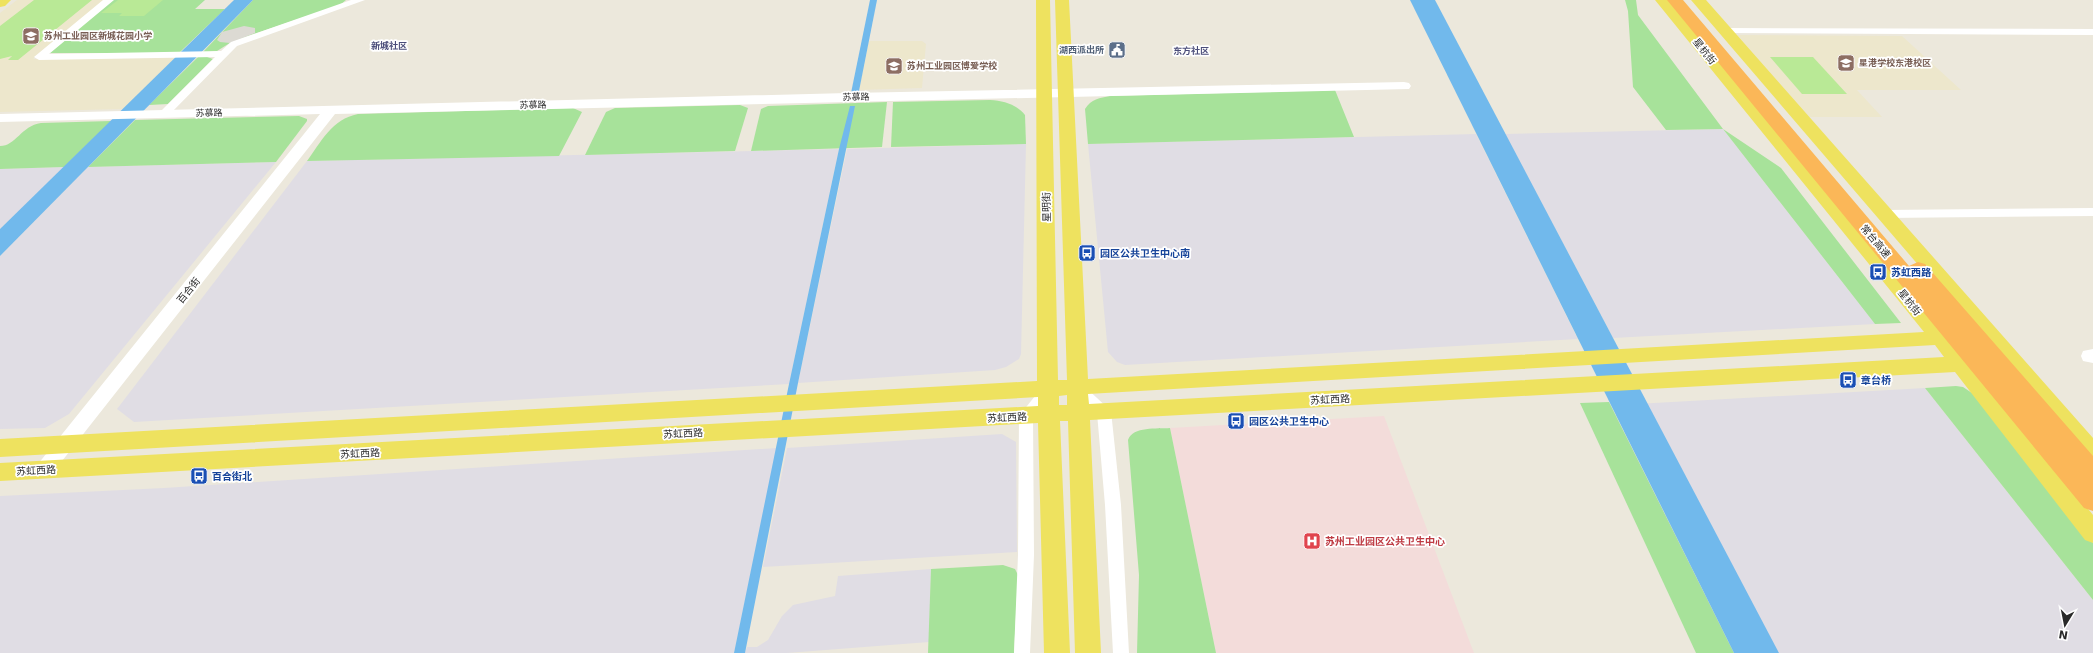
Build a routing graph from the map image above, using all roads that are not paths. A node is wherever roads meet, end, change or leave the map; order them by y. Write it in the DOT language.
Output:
graph roads {
  1 [pos="4,0"];
  2 [pos="109,0"];
  3 [pos="360,0"];
  4 [pos="1043,0"];
  5 [pos="1062,0"];
  6 [pos="1662,0"];
  7 [pos="1675,0"];
  8 [pos="1690,0"];
  9 [pos="1698,0"];
  10 [pos="0,3"];
  11 [pos="1725,31"];
  12 [pos="2093,32"];
  13 [pos="222,54"];
  14 [pos="1404,86"];
  15 [pos="1045,93"];
  16 [pos="1065,93"];
  17 [pos="331,110"];
  18 [pos="164,114"];
  19 [pos="0,118"];
  20 [pos="2093,212"];
  21 [pos="1884,214"];
  22 [pos="1991,337"];
  23 [pos="1940,338"];
  24 [pos="2013,362"];
  25 [pos="1960,363"];
  26 [pos="1077,388"];
  27 [pos="1048,390"];
  28 [pos="1104,412"];
  29 [pos="1078,413"];
  30 [pos="1038,416"];
  31 [pos="65,444"];
  32 [pos="0,448"];
  33 [pos="2093,453"];
  34 [pos="44,469"];
  35 [pos="0,472"];
  36 [pos="2093,473"];
  37 [pos="2093,501"];
  38 [pos="2093,533"];
  39 [pos="1022,653"];
  40 [pos="1056,653"];
  41 [pos="1088,653"];
  42 [pos="1121,653"];
  1 -- 10 [label="main road"];
  2 -- 13 [label="street"];
  3 -- 13 [label="street"];
  4 -- 15 [label="main road, 星明街"];
  5 -- 16 [label="main road"];
  6 -- 23 [label="main road, 星杭街"];
  7 -- 37 [label="highway, 常台高速"];
  8 -- 36 [label="highway, 常台高速"];
  9 -- 11 [label="main road"];
  11 -- 12 [label="street"];
  11 -- 21 [label="main road"];
  13 -- 18 [label="street"];
  14 -- 16 [label="main road, 苏慕路"];
  15 -- 16 [label="main road, 苏慕路"];
  15 -- 17 [label="main road, 苏慕路"];
  15 -- 27 [label="main road, 星明街"];
  16 -- 26 [label="main road"];
  17 -- 18 [label="main road, 苏慕路"];
  17 -- 31 [label="main road, 百合街"];
  18 -- 19 [label="main road, 苏慕路"];
  20 -- 21 [label="street"];
  21 -- 22 [label="main road"];
  22 -- 23 [label="main road"];
  22 -- 24 [label="main road"];
  23 -- 25 [label="main road, 星杭街"];
  23 -- 26 [label="main road"];
  24 -- 25 [label="main road, 苏虹西路"];
  24 -- 33 [label="main road"];
  25 -- 28 [label="main road, 苏虹西路"];
  25 -- 38 [label="main road, 星杭街"];
  26 -- 27 [label="main road"];
  26 -- 28 [label="street"];
  26 -- 29 [label="main road"];
  27 -- 30 [label="main road, 星明街"];
  27 -- 31 [label="main road"];
  28 -- 29 [label="main road, 苏虹西路"];
  28 -- 42 [label="street"];
  29 -- 30 [label="main road, 苏虹西路"];
  29 -- 41 [label="main road"];
  30 -- 34 [label="main road, 苏虹西路"];
  30 -- 39 [label="street"];
  30 -- 40 [label="main road, 星明街"];
  31 -- 32 [label="main road"];
  31 -- 34 [label="main road, 百合街"];
  34 -- 35 [label="main road, 苏虹西路"];
}
